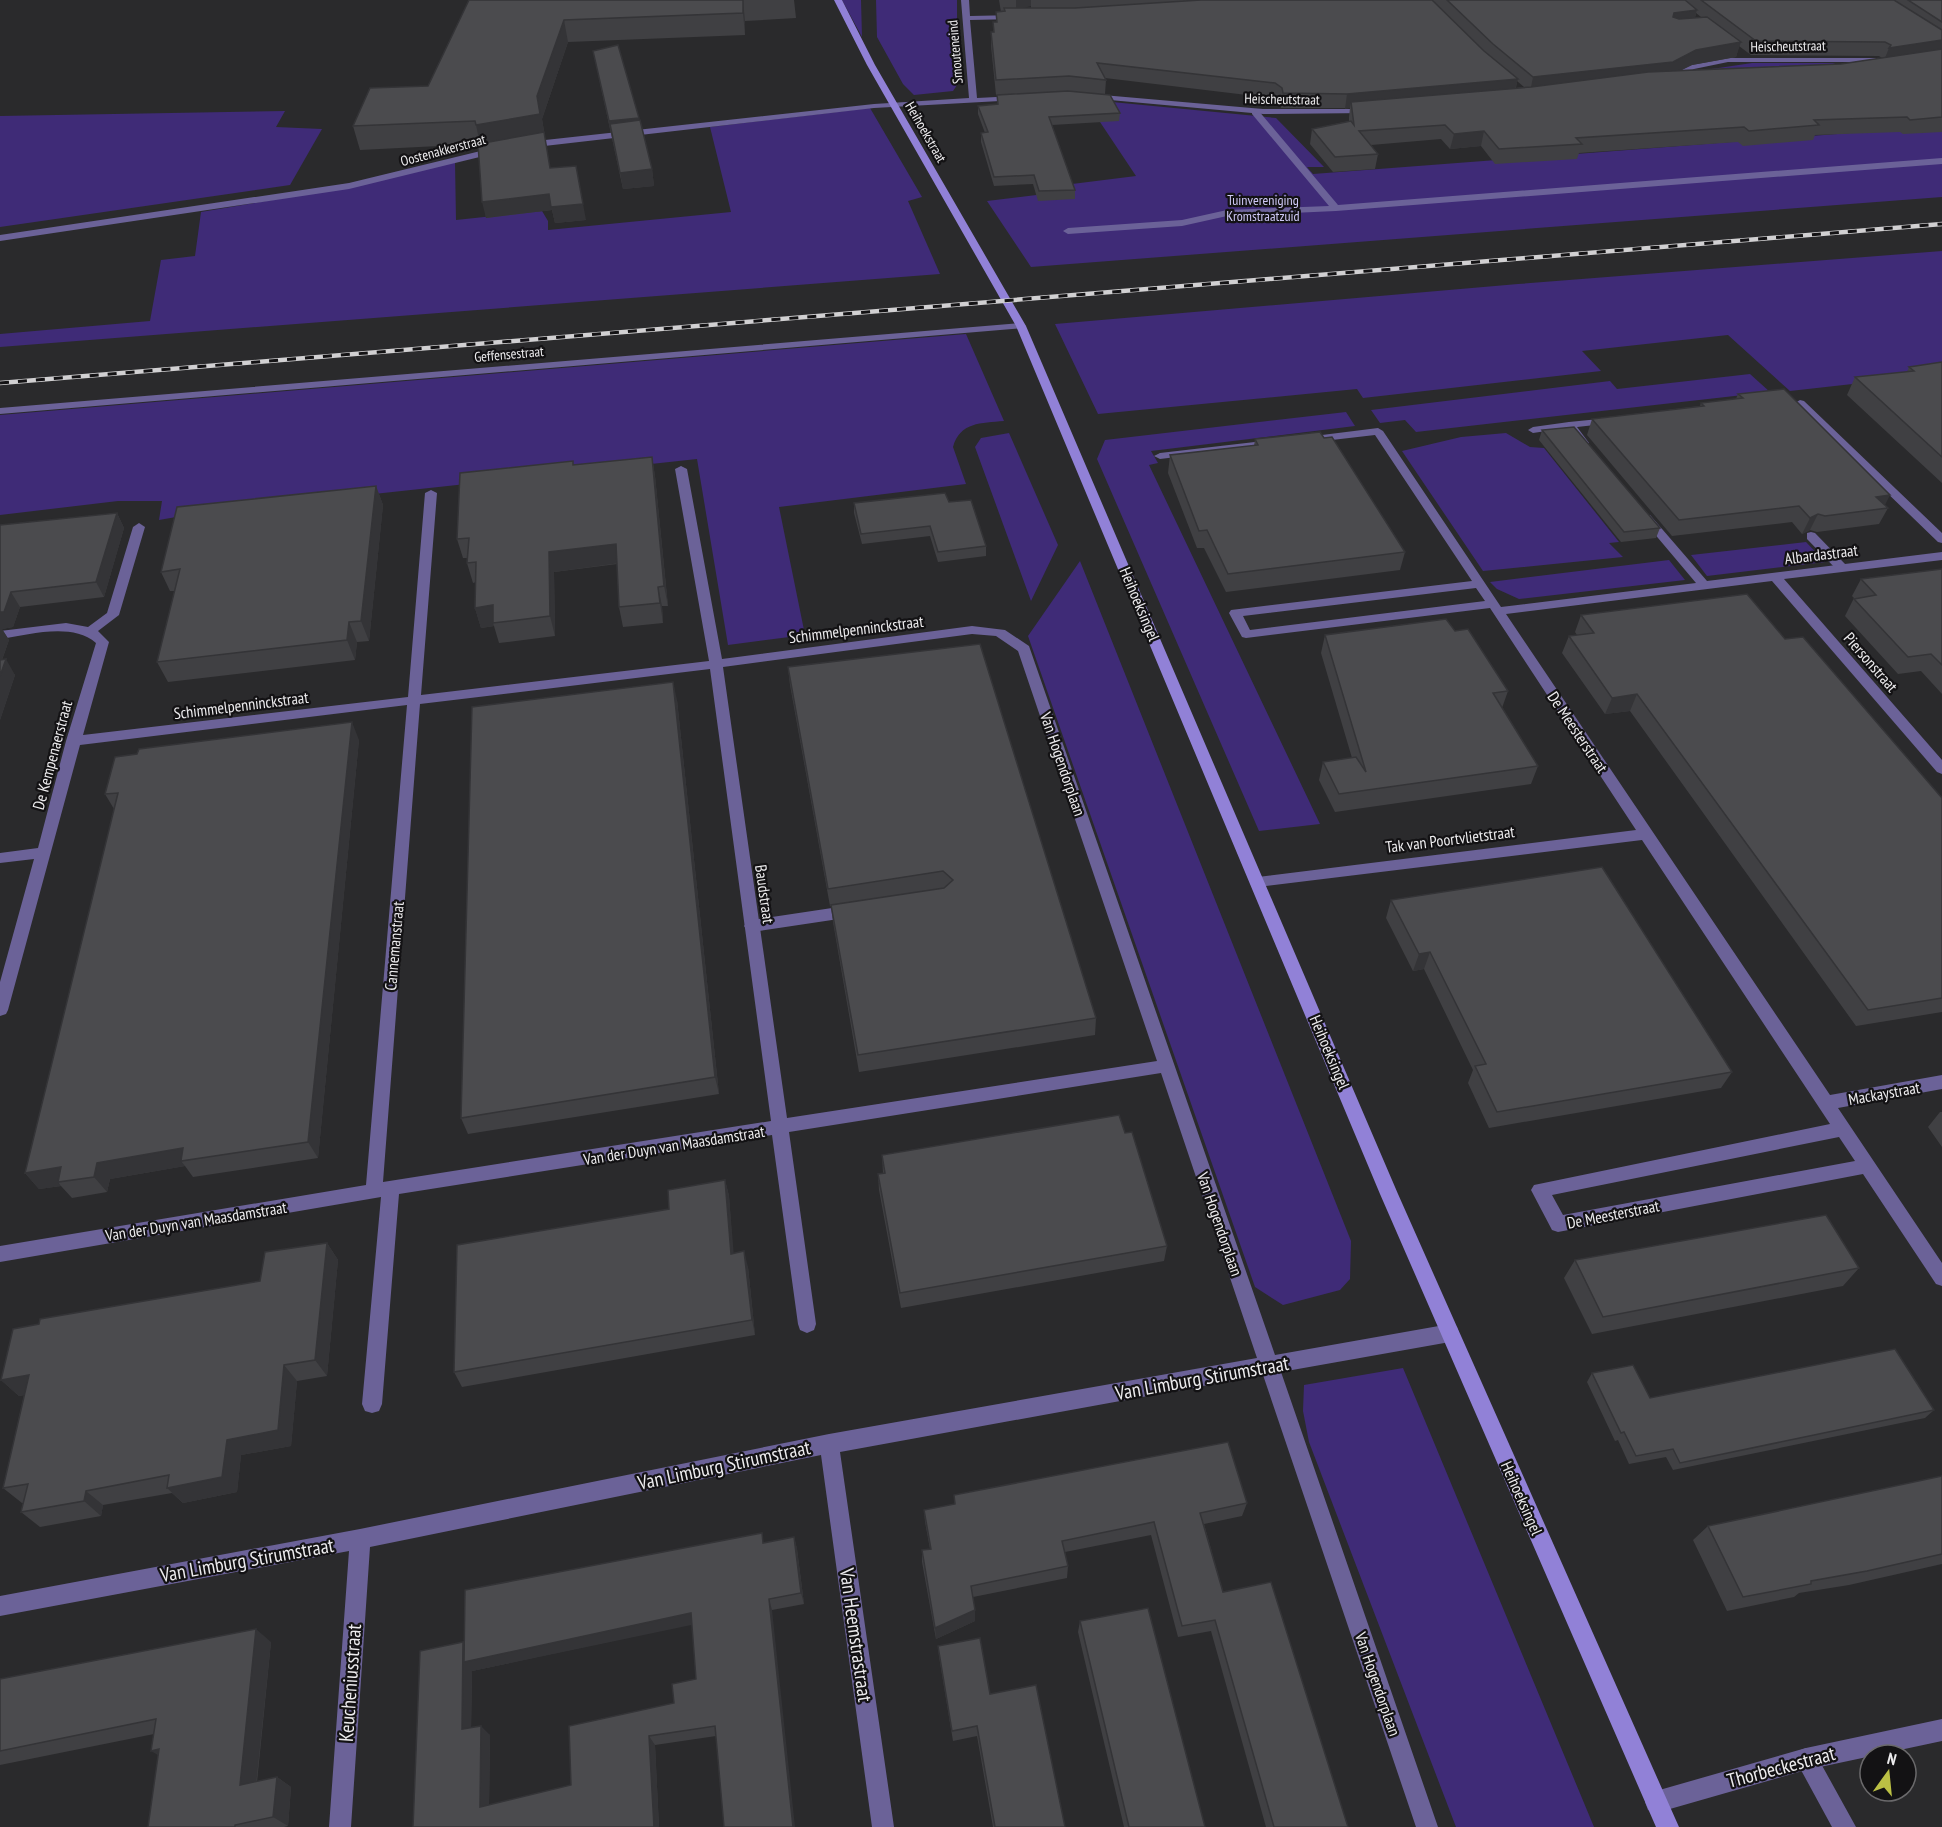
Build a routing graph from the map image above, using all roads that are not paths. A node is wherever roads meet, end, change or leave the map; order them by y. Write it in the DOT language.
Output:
graph roads {
  1 [pos="838,0"];
  2 [pos="965,0"];
  3 [pos="1027,14"];
  4 [pos="965,18"];
  5 [pos="1740,53"];
  6 [pos="1749,60"];
  7 [pos="1855,71"];
  8 [pos="1693,80"];
  9 [pos="1080,95"];
  10 [pos="1028,97"];
  11 [pos="973,101"];
  12 [pos="1274,104"];
  13 [pos="894,105"];
  14 [pos="1379,110"];
  15 [pos="1255,112"];
  16 [pos="1270,113"];
  17 [pos="519,145"];
  18 [pos="510,147"];
  19 [pos="1942,161"];
  20 [pos="1336,208"];
  21 [pos="1068,231"];
  22 [pos="0,238"];
  23 [pos="994,276"];
  24 [pos="1021,326"];
  25 [pos="1800,403"];
  26 [pos="0,411"];
  27 [pos="1625,419"];
  28 [pos="1569,426"];
  29 [pos="1533,430"];
  30 [pos="1592,453"];
  31 [pos="1160,456"];
  32 [pos="681,469"];
  33 [pos="431,493"];
  34 [pos="1638,508"];
  35 [pos="139,527"];
  36 [pos="1812,536"];
  37 [pos="1942,539"];
  38 [pos="1942,556"];
  39 [pos="1842,568"];
  40 [pos="1775,577"];
  41 [pos="1479,584"];
  42 [pos="1704,585"];
  43 [pos="1495,608"];
  44 [pos="90,631"];
  45 [pos="1000,631"];
  46 [pos="0,635"];
  47 [pos="716,664"];
  48 [pos="413,700"];
  49 [pos="73,741"];
  50 [pos="1942,769"];
  51 [pos="1646,834"];
  52 [pos="45,852"];
  53 [pos="0,858"];
  54 [pos="1258,882"];
  55 [pos="865,909"];
  56 [pos="752,927"];
  57 [pos="0,1010"];
  58 [pos="1165,1066"];
  59 [pos="1942,1082"];
  60 [pos="1826,1103"];
  61 [pos="779,1129"];
  62 [pos="1843,1129"];
  63 [pos="1868,1166"];
  64 [pos="383,1190"];
  65 [pos="0,1254"];
  66 [pos="1942,1278"];
  67 [pos="807,1324"];
  68 [pos="1449,1333"];
  69 [pos="1270,1366"];
  70 [pos="372,1404"];
  71 [pos="829,1444"];
  72 [pos="360,1539"];
  73 [pos="0,1606"];
  74 [pos="1942,1730"];
  75 [pos="1806,1759"];
  76 [pos="1656,1802"];
  77 [pos="340,1827"];
  78 [pos="883,1827"];
  79 [pos="1427,1827"];
  80 [pos="1668,1827"];
  81 [pos="1845,1827"];
  1 -- 13 [label="street, Heihoekstraat"];
  2 -- 4 [label="street, Smouteneind"];
  3 -- 4 [label="street"];
  4 -- 11 [label="street, Smouteneind"];
  5 -- 6 [label="street"];
  6 -- 7 [label="street, Heischeutstraat"];
  6 -- 8 [label="street, Heischeutstraat"];
  9 -- 15 [label="street, Heischeutstraat"];
  10 -- 11 [label="street"];
  11 -- 13 [label="street"];
  12 -- 16 [label="street"];
  13 -- 17 [label="street"];
  13 -- 23 [label="street, Heihoekstraat"];
  14 -- 16 [label="street, Heischeutstraat"];
  15 -- 16 [label="street, Heischeutstraat"];
  15 -- 20 [label="street"];
  18 -- 22 [label="street, Oostenakkerstraat"];
  19 -- 20 [label="street"];
  20 -- 21 [label="street"];
  23 -- 24 [label="street, Heihoeksingel"];
  24 -- 26 [label="street, Geffensestraat"];
  24 -- 54 [label="street, Heihoeksingel"];
  25 -- 37 [label="street"];
  27 -- 28 [label="street"];
  28 -- 29 [label="street"];
  28 -- 30 [label="street"];
  31 -- 41 [label="street, De Meesterstraat"];
  32 -- 47 [label="street"];
  33 -- 48 [label="street"];
  34 -- 42 [label="street"];
  35 -- 44 [label="street"];
  36 -- 39 [label="street"];
  38 -- 39 [label="street, Albardastraat"];
  39 -- 40 [label="street, Albardastraat"];
  40 -- 42 [label="street, Albardastraat"];
  40 -- 50 [label="street, Piersonstraat"];
  41 -- 43 [label="street, De Meesterstraat"];
  41 -- 43 [label="street"];
  42 -- 43 [label="street, Albardastraat"];
  43 -- 51 [label="street, De Meesterstraat"];
  44 -- 46 [label="street"];
  44 -- 49 [label="street, De Kempenaerstraat"];
  45 -- 47 [label="street, Schimmelpenninckstraat"];
  45 -- 58 [label="street, Van Hogendorplaan"];
  47 -- 48 [label="street, Schimmelpenninckstraat"];
  47 -- 56 [label="street, Baudstraat"];
  48 -- 49 [label="street, Schimmelpenninckstraat"];
  48 -- 64 [label="street, Cannemanstraat"];
  49 -- 52 [label="street, De Kempenaerstraat"];
  51 -- 54 [label="street, Tak van Poortvlietstraat"];
  51 -- 60 [label="street, De Meesterstraat"];
  52 -- 53 [label="street"];
  52 -- 57 [label="street, De Kempenaerstraat"];
  54 -- 68 [label="street, Heihoeksingel"];
  55 -- 56 [label="street"];
  56 -- 61 [label="street, Baudstraat"];
  58 -- 61 [label="street, Van der Duyn van Maasdamstraat"];
  58 -- 69 [label="street, Van Hogendorplaan"];
  59 -- 60 [label="street, Mackaystraat"];
  60 -- 62 [label="street, De Meesterstraat"];
  61 -- 64 [label="street, Van der Duyn van Maasdamstraat"];
  61 -- 67 [label="street, Van der Duyn van Maasdamstraat"];
  62 -- 63 [label="street, De Meesterstraat"];
  62 -- 63 [label="street, De Meesterstraat"];
  63 -- 66 [label="street, De Meesterstraat"];
  64 -- 65 [label="street, Van der Duyn van Maasdamstraat"];
  64 -- 70 [label="street"];
  68 -- 69 [label="street, Van Limburg Stirumstraat"];
  68 -- 76 [label="street, Heihoeksingel"];
  69 -- 71 [label="street, Van Limburg Stirumstraat"];
  69 -- 79 [label="street, Van Hogendorplaan"];
  71 -- 72 [label="street, Van Limburg Stirumstraat"];
  71 -- 78 [label="street, Van Heemstrastraat"];
  72 -- 73 [label="street, Van Limburg Stirumstraat"];
  72 -- 77 [label="street, Keucheniusstraat"];
  74 -- 75 [label="street, Thorbeckestraat"];
  75 -- 76 [label="street, Thorbeckestraat"];
  75 -- 81 [label="street"];
  76 -- 80 [label="street, Heihoeksingel"];
}
